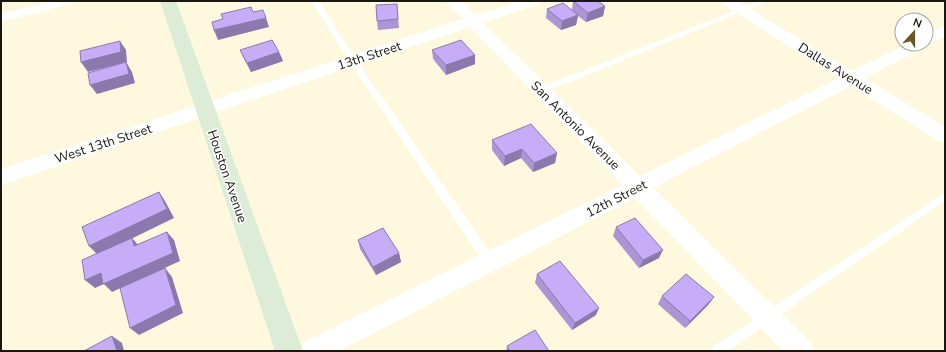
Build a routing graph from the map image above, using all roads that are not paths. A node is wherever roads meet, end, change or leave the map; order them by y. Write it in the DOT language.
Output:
graph roads {
  1 [pos="67,1"];
  2 [pos="168,1"];
  3 [pos="316,1"];
  4 [pos="453,1"];
  5 [pos="534,1"];
  6 [pos="727,1"];
  7 [pos="765,1"];
  8 [pos="742,10"];
  9 [pos="1,18"];
  10 [pos="473,21"];
  11 [pos="945,31"];
  12 [pos="934,36"];
  13 [pos="903,52"];
  14 [pos="353,61"];
  15 [pos="852,78"];
  16 [pos="542,90"];
  17 [pos="204,110"];
  18 [pos="945,136"];
  19 [pos="1,177"];
  20 [pos="638,187"];
  21 [pos="945,196"];
  22 [pos="490,262"];
  23 [pos="767,317"];
  24 [pos="289,351"];
  25 [pos="313,351"];
  26 [pos="717,351"];
  27 [pos="801,351"];
  1 -- 9 [label="street"];
  2 -- 17 [label="main road, Houston Avenue"];
  3 -- 14 [label="lane"];
  4 -- 10 [label="street, San Antonio Avenue"];
  5 -- 10 [label="street, 13th Street"];
  6 -- 8 [label="street, Dallas Avenue"];
  7 -- 8 [label="lane"];
  8 -- 15 [label="street, Dallas Avenue"];
  8 -- 16 [label="lane"];
  10 -- 14 [label="street, 13th Street"];
  10 -- 16 [label="street, San Antonio Avenue"];
  11 -- 12 [label="street"];
  13 -- 15 [label="street, 12th Street"];
  14 -- 17 [label="street, 13th Street"];
  14 -- 22 [label="lane"];
  15 -- 18 [label="street, Dallas Avenue"];
  15 -- 20 [label="street, 12th Street"];
  16 -- 20 [label="street, San Antonio Avenue"];
  17 -- 19 [label="street, West 13th Street"];
  17 -- 24 [label="main road, Houston Avenue"];
  20 -- 22 [label="street, 12th Street"];
  20 -- 23 [label="street, San Antonio Avenue"];
  21 -- 23 [label="lane"];
  22 -- 25 [label="street, 12th Street"];
  23 -- 26 [label="lane"];
  23 -- 27 [label="street, San Antonio Avenue"];
}
